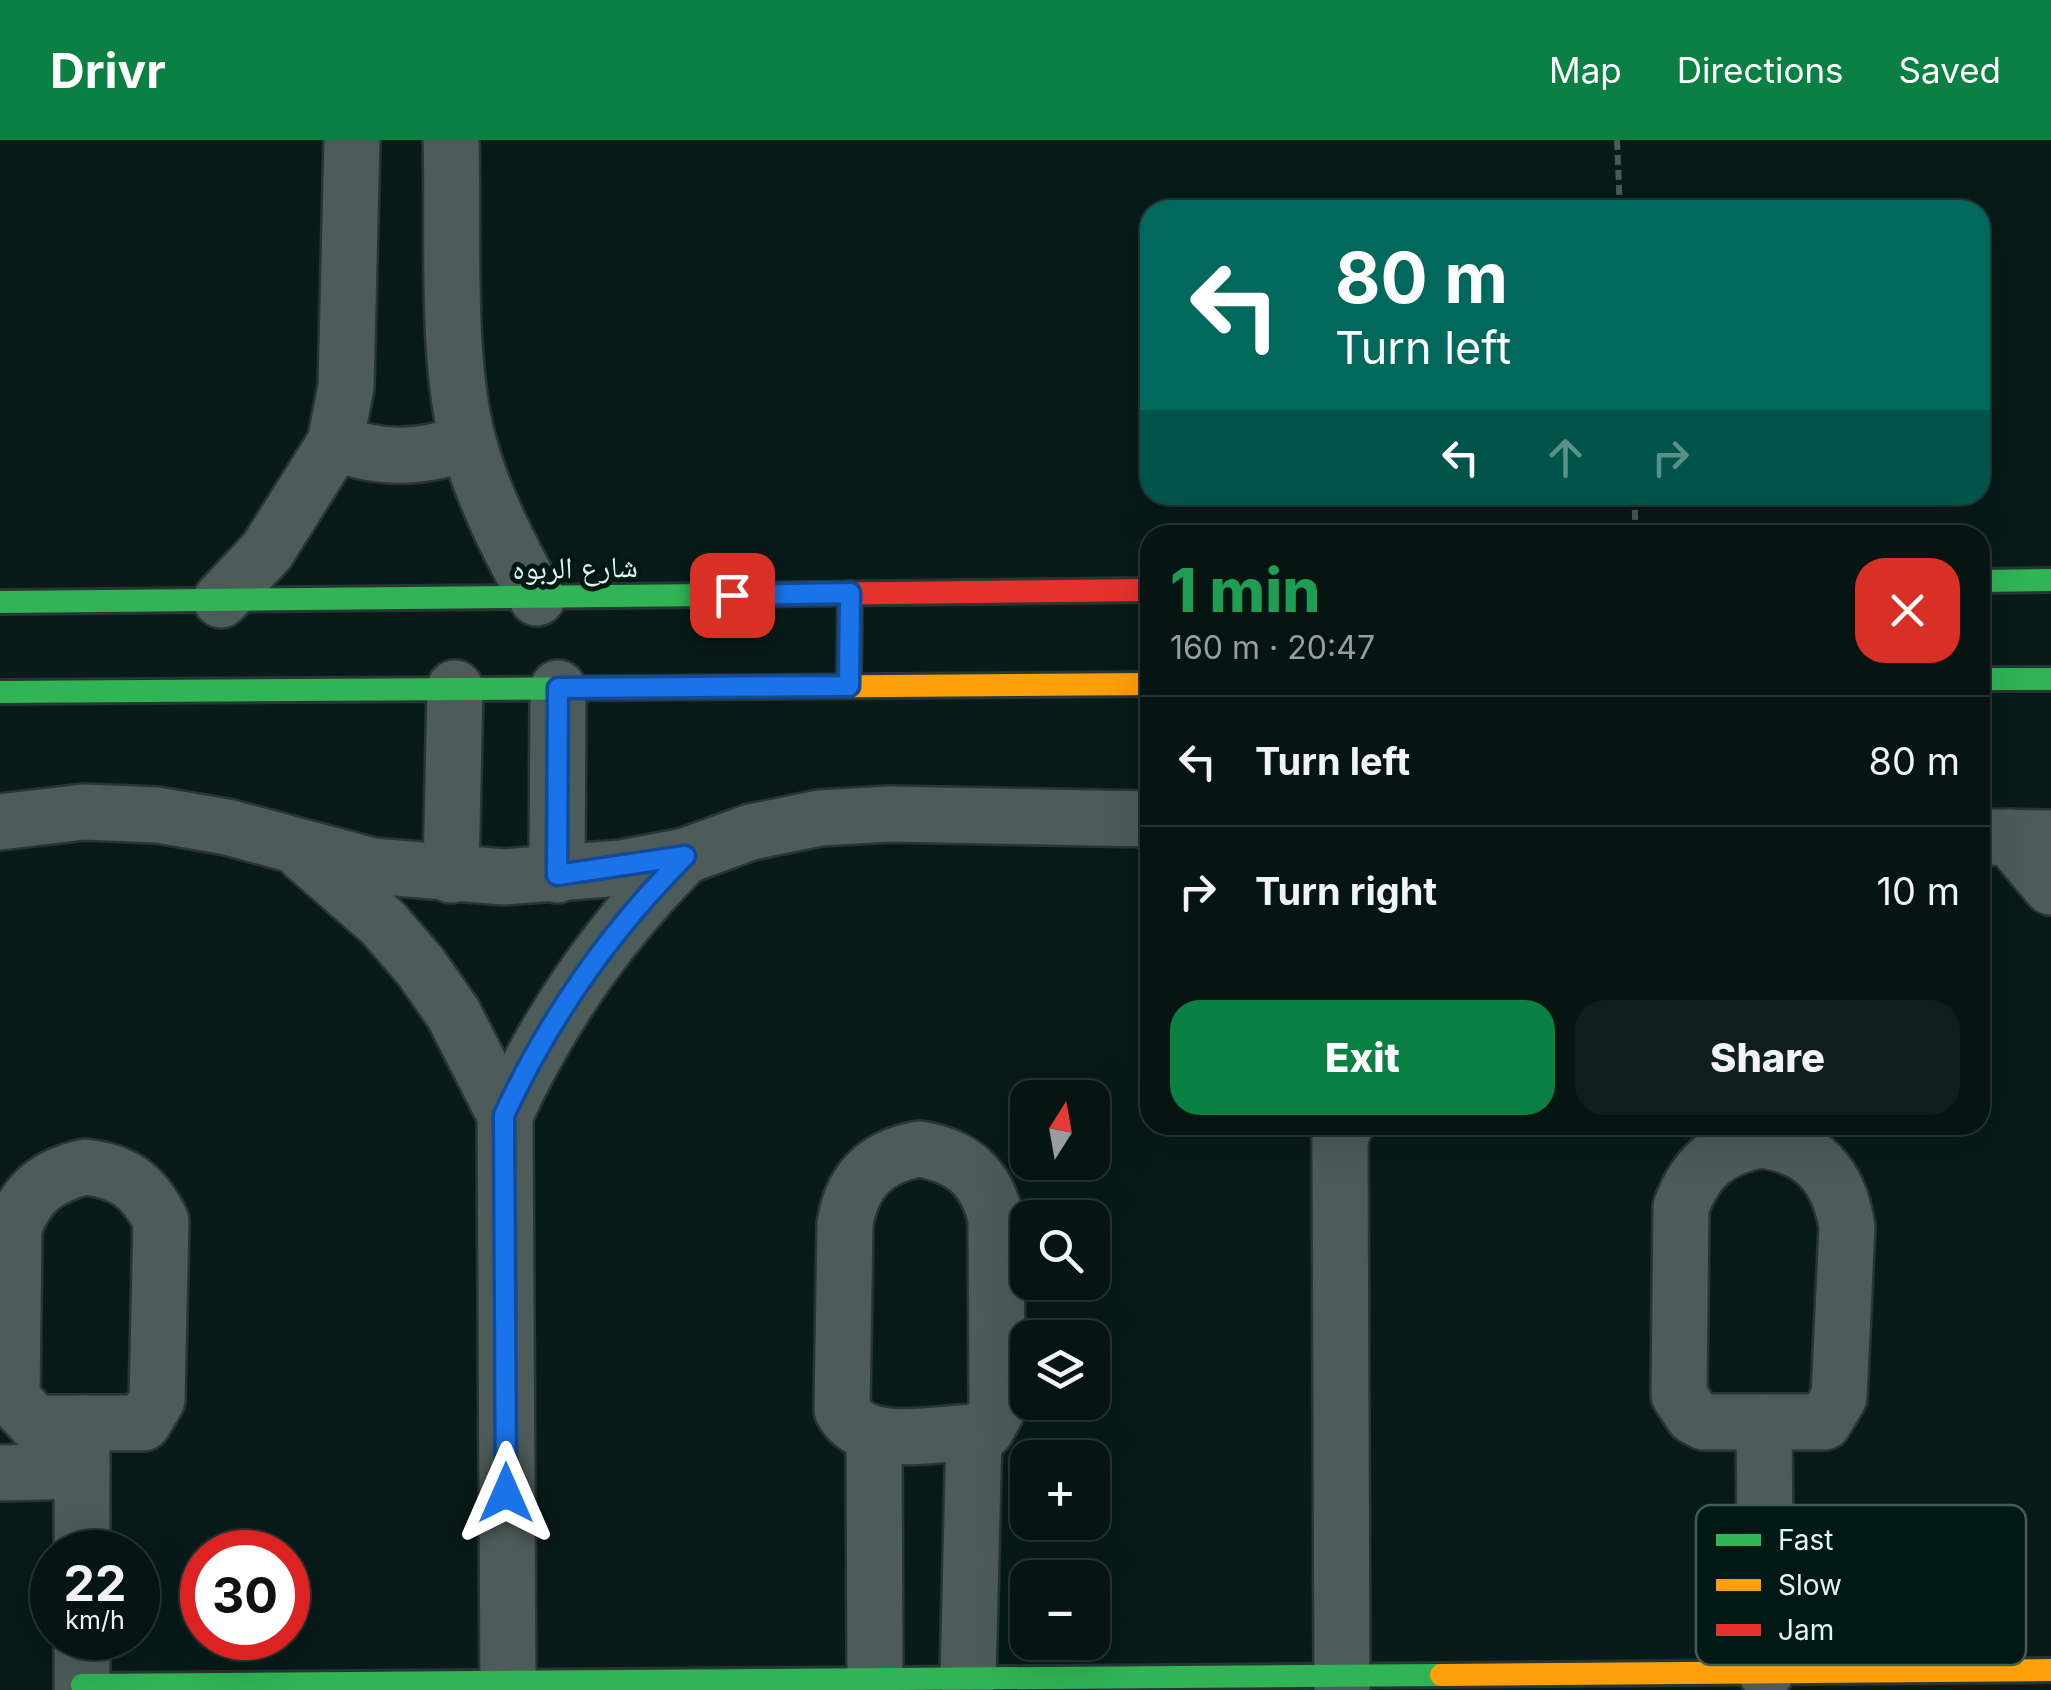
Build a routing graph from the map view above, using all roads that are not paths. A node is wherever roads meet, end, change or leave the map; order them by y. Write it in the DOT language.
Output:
graph roads {
  1 [pos="352,140"];
  2 [pos="452,140"];
  3 [pos="468,442"];
  4 [pos="335,443"];
  5 [pos="1990,580"];
  6 [pos="2051,580"];
  7 [pos="1140,590"];
  8 [pos="850,593"];
  9 [pos="537,598"];
  10 [pos="221,600"];
  11 [pos="0,602"];
  12 [pos="1990,679"];
  13 [pos="2051,679"];
  14 [pos="1140,684"];
  15 [pos="849,686"];
  16 [pos="455,688"];
  17 [pos="558,688"];
  18 [pos="0,692"];
  19 [pos="0,822"];
  20 [pos="1137,829"];
  21 [pos="2013,838"];
  22 [pos="296,848"];
  23 [pos="685,856"];
  24 [pos="451,875"];
  25 [pos="557,875"];
  26 [pos="2051,887"];
  27 [pos="504,1115"];
  28 [pos="1340,1135"];
  29 [pos="1764,1422"];
  30 [pos="974,1432"];
  31 [pos="874,1436"];
  32 [pos="82,1447"];
  33 [pos="0,1473"];
  34 [pos="1765,1505"];
  35 [pos="82,1530"];
  36 [pos="1766,1665"];
  37 [pos="2051,1670"];
  38 [pos="82,1671"];
  39 [pos="1766,1672"];
  40 [pos="968,1679"];
  41 [pos="874,1680"];
  42 [pos="1342,1683"];
  43 [pos="508,1686"];
  1 -- 4 [label="street"];
  2 -- 3 [label="street"];
  3 -- 4 [label="street"];
  3 -- 9 [label="street"];
  4 -- 10 [label="street"];
  5 -- 6 [label="street"];
  7 -- 8 [label="street, شارع الربوه"];
  8 -- 9 [label="street, شارع الربوه"];
  8 -- 15 [label="street"];
  9 -- 10 [label="street, شارع الربوه"];
  10 -- 11 [label="street, شارع الربوه"];
  12 -- 13 [label="street"];
  14 -- 15 [label="street"];
  15 -- 17 [label="street"];
  16 -- 17 [label="street"];
  16 -- 18 [label="street"];
  16 -- 24 [label="street"];
  17 -- 25 [label="street"];
  19 -- 22 [label="street"];
  20 -- 23 [label="street"];
  21 -- 26 [label="street"];
  22 -- 24 [label="street"];
  22 -- 27 [label="street"];
  23 -- 25 [label="street"];
  23 -- 27 [label="street"];
  24 -- 25 [label="street"];
  27 -- 43 [label="street"];
  28 -- 42 [label="street"];
  29 -- 29 [label="street"];
  29 -- 34 [label="street"];
  30 -- 31 [label="street"];
  30 -- 31 [label="street"];
  30 -- 40 [label="street"];
  31 -- 41 [label="street"];
  32 -- 32 [label="street"];
  32 -- 33 [label="street"];
  32 -- 35 [label="street"];
  36 -- 39 [label="street"];
  37 -- 39 [label="street"];
  38 -- 43 [label="street"];
  39 -- 42 [label="street"];
  40 -- 41 [label="street"];
  40 -- 42 [label="street"];
  41 -- 43 [label="street"];
}
